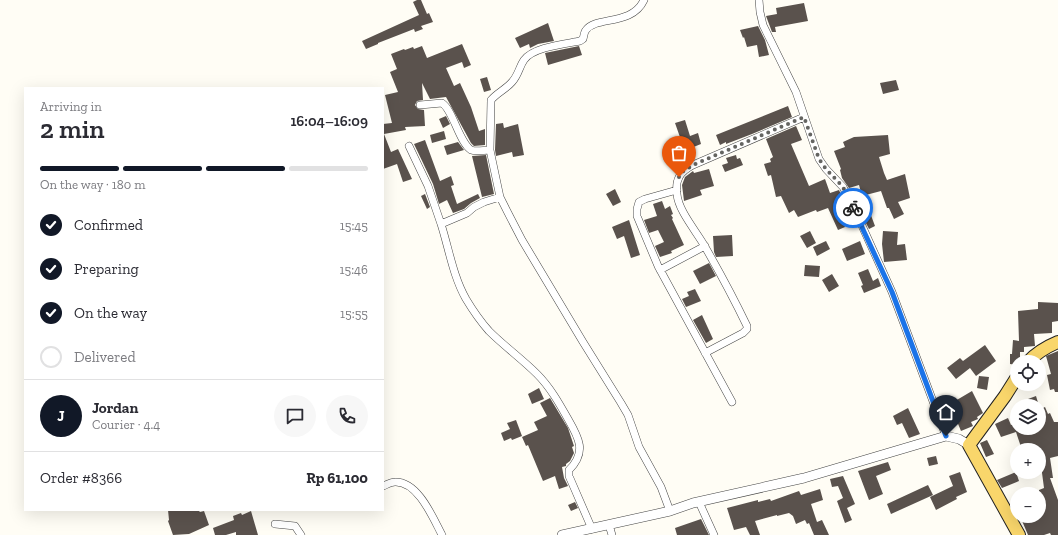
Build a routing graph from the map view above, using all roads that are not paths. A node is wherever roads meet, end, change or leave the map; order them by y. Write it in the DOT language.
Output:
graph roads {
  1 [pos="644,0"];
  2 [pos="759,0"];
  3 [pos="420,105"];
  4 [pos="804,117"];
  5 [pos="409,146"];
  6 [pos="490,150"];
  7 [pos="677,190"];
  8 [pos="500,197"];
  9 [pos="441,224"];
  10 [pos="705,246"];
  11 [pos="660,270"];
  12 [pos="1058,342"];
  13 [pos="705,353"];
  14 [pos="1034,355"];
  15 [pos="1010,388"];
  16 [pos="732,402"];
  17 [pos="946,436"];
  18 [pos="969,445"];
  19 [pos="384,486"];
  20 [pos="699,502"];
  21 [pos="670,510"];
  22 [pos="275,524"];
  23 [pos="609,525"];
  24 [pos="592,529"];
  25 [pos="301,535"];
  26 [pos="442,535"];
  27 [pos="562,535"];
  28 [pos="612,535"];
  29 [pos="714,535"];
  30 [pos="1019,535"];
  1 -- 6 [label="street"];
  2 -- 4 [label="street"];
  3 -- 6 [label="street"];
  4 -- 7 [label="street"];
  4 -- 17 [label="street"];
  5 -- 9 [label="street"];
  6 -- 8 [label="street"];
  7 -- 10 [label="street"];
  7 -- 11 [label="street"];
  8 -- 9 [label="street"];
  8 -- 21 [label="street"];
  9 -- 24 [label="street"];
  10 -- 11 [label="street"];
  10 -- 13 [label="street"];
  11 -- 13 [label="street"];
  12 -- 14 [label="main road"];
  13 -- 16 [label="street"];
  15 -- 18 [label="main road"];
  17 -- 18 [label="street"];
  17 -- 20 [label="street"];
  18 -- 30 [label="main road"];
  19 -- 26 [label="street"];
  20 -- 21 [label="street"];
  20 -- 29 [label="street"];
  21 -- 23 [label="street"];
  22 -- 25 [label="street"];
  23 -- 24 [label="street"];
  23 -- 28 [label="street"];
  24 -- 27 [label="street"];
}
